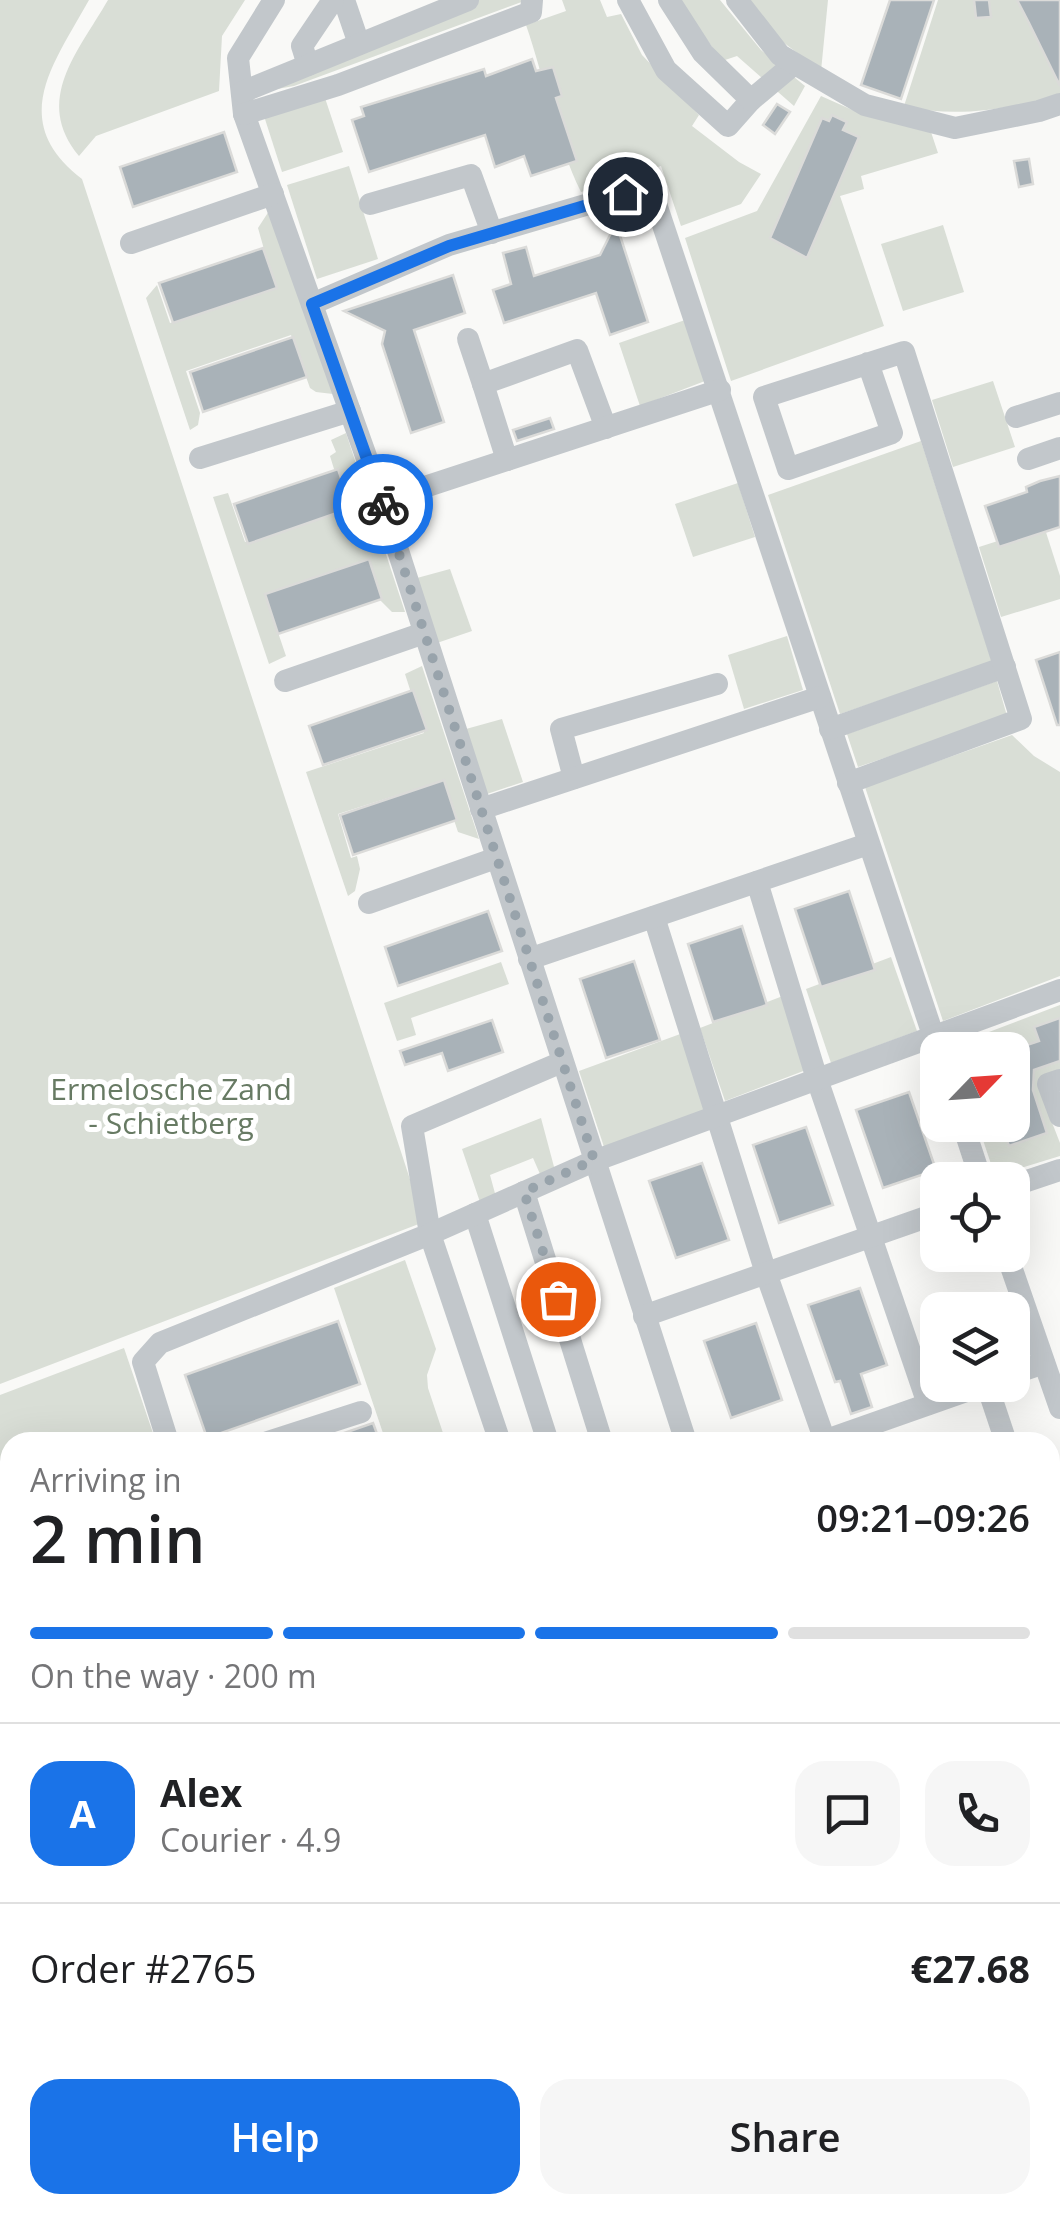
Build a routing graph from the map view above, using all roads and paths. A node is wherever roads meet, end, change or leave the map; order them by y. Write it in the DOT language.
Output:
graph roads {
  1 [pos="274,0"];
  2 [pos="332,0"];
  3 [pos="344,0"];
  4 [pos="404,0"];
  5 [pos="532,0"];
  6 [pos="628,0"];
  7 [pos="668,0"];
  8 [pos="736,0"];
  9 [pos="464,1"];
  10 [pos="412,23"];
  11 [pos="359,44"];
  12 [pos="794,64"];
  13 [pos="308,65"];
  14 [pos="752,100"];
  15 [pos="243,103"];
  16 [pos="1060,104"];
  17 [pos="273,194"];
  18 [pos="370,204"];
  19 [pos="492,233"];
  20 [pos="131,243"];
  21 [pos="312,304"];
  22 [pos="468,340"];
  23 [pos="868,363"];
  24 [pos="483,384"];
  25 [pos="720,390"];
  26 [pos="1060,403"];
  27 [pos="350,411"];
  28 [pos="1016,416"];
  29 [pos="606,428"];
  30 [pos="1060,448"];
  31 [pos="200,458"];
  32 [pos="1028,458"];
  33 [pos="507,460"];
  34 [pos="382,501"];
  35 [pos="424,633"];
  36 [pos="1005,667"];
  37 [pos="285,681"];
  38 [pos="718,684"];
  39 [pos="820,696"];
  40 [pos="830,729"];
  41 [pos="574,778"];
  42 [pos="848,783"];
  43 [pos="481,809"];
  44 [pos="868,844"];
  45 [pos="496,858"];
  46 [pos="757,882"];
  47 [pos="368,903"];
  48 [pos="654,917"];
  49 [pos="529,959"];
  50 [pos="1060,990"];
  51 [pos="932,1032"];
  52 [pos="964,1032"];
  53 [pos="920,1049"];
  54 [pos="562,1062"];
  55 [pos="817,1079"];
  56 [pos="1060,1080"];
  57 [pos="716,1116"];
  58 [pos="1060,1116"];
  59 [pos="594,1160"];
  60 [pos="1060,1170"];
  61 [pos="1030,1180"];
  62 [pos="524,1192"];
  63 [pos="476,1214"];
  64 [pos="920,1219"];
  65 [pos="430,1234"];
  66 [pos="871,1236"];
  67 [pos="1013,1272"];
  68 [pos="766,1273"];
  69 [pos="644,1316"];
  70 [pos="1044,1363"];
  71 [pos="1030,1368"];
  72 [pos="934,1402"];
  73 [pos="991,1402"];
  74 [pos="928,1404"];
  75 [pos="1060,1408"];
  76 [pos="361,1412"];
  77 [pos="165,1432"];
  78 [pos="299,1432"];
  79 [pos="497,1432"];
  80 [pos="545,1432"];
  81 [pos="599,1432"];
  82 [pos="683,1432"];
  83 [pos="819,1432"];
  84 [pos="850,1432"];
  85 [pos="1002,1432"];
  1 -- 15 [label="lane"];
  2 -- 13 [label="lane"];
  3 -- 11 [label="lane"];
  4 -- 10 [label="lane"];
  5 -- 15 [label="lane"];
  6 -- 14 [label="lane"];
  7 -- 14 [label="lane"];
  8 -- 12 [label="lane"];
  9 -- 10 [label="lane"];
  10 -- 11 [label="lane"];
  11 -- 13 [label="lane"];
  12 -- 14 [label="lane"];
  12 -- 16 [label="lane"];
  13 -- 15 [label="lane"];
  15 -- 17 [label="lane"];
  17 -- 20 [label="lane"];
  17 -- 21 [label="lane"];
  18 -- 19 [label="lane"];
  19 -- 21 [label="lane"];
  19 -- 25 [label="lane"];
  21 -- 27 [label="lane"];
  22 -- 24 [label="lane"];
  23 -- 23 [label="lane"];
  23 -- 36 [label="lane"];
  24 -- 29 [label="lane"];
  24 -- 33 [label="lane"];
  25 -- 29 [label="lane"];
  25 -- 39 [label="lane"];
  26 -- 28 [label="lane"];
  27 -- 31 [label="lane"];
  27 -- 34 [label="lane"];
  29 -- 33 [label="lane"];
  30 -- 32 [label="lane"];
  33 -- 34 [label="lane"];
  34 -- 35 [label="lane"];
  35 -- 37 [label="lane"];
  35 -- 43 [label="lane"];
  36 -- 40 [label="lane"];
  36 -- 42 [label="lane"];
  38 -- 41 [label="lane"];
  39 -- 40 [label="lane"];
  39 -- 41 [label="lane"];
  40 -- 42 [label="lane"];
  41 -- 43 [label="lane"];
  42 -- 44 [label="lane"];
  43 -- 45 [label="lane"];
  44 -- 46 [label="lane"];
  44 -- 51 [label="lane"];
  45 -- 47 [label="lane"];
  45 -- 49 [label="lane"];
  46 -- 48 [label="lane"];
  46 -- 55 [label="lane"];
  48 -- 49 [label="lane"];
  48 -- 57 [label="lane"];
  49 -- 54 [label="lane"];
  50 -- 52 [label="lane"];
  53 -- 55 [label="lane"];
  54 -- 59 [label="lane"];
  54 -- 65 [label="lane"];
  55 -- 57 [label="lane"];
  55 -- 66 [label="lane"];
  56 -- 58 [label="lane"];
  57 -- 59 [label="lane"];
  57 -- 68 [label="lane"];
  59 -- 62 [label="lane"];
  59 -- 69 [label="lane"];
  60 -- 61 [label="lane"];
  62 -- 63 [label="lane"];
  62 -- 81 [label="lane"];
  63 -- 65 [label="lane"];
  63 -- 80 [label="lane"];
  64 -- 66 [label="lane"];
  65 -- 77 [label="lane"];
  65 -- 79 [label="lane"];
  66 -- 68 [label="lane"];
  66 -- 74 [label="lane"];
  67 -- 70 [label="lane"];
  68 -- 69 [label="lane"];
  68 -- 83 [label="lane"];
  69 -- 82 [label="lane"];
  70 -- 71 [label="lane"];
  70 -- 75 [label="lane"];
  72 -- 74 [label="lane"];
  73 -- 85 [label="lane"];
  74 -- 84 [label="lane"];
  76 -- 78 [label="lane"];
}
